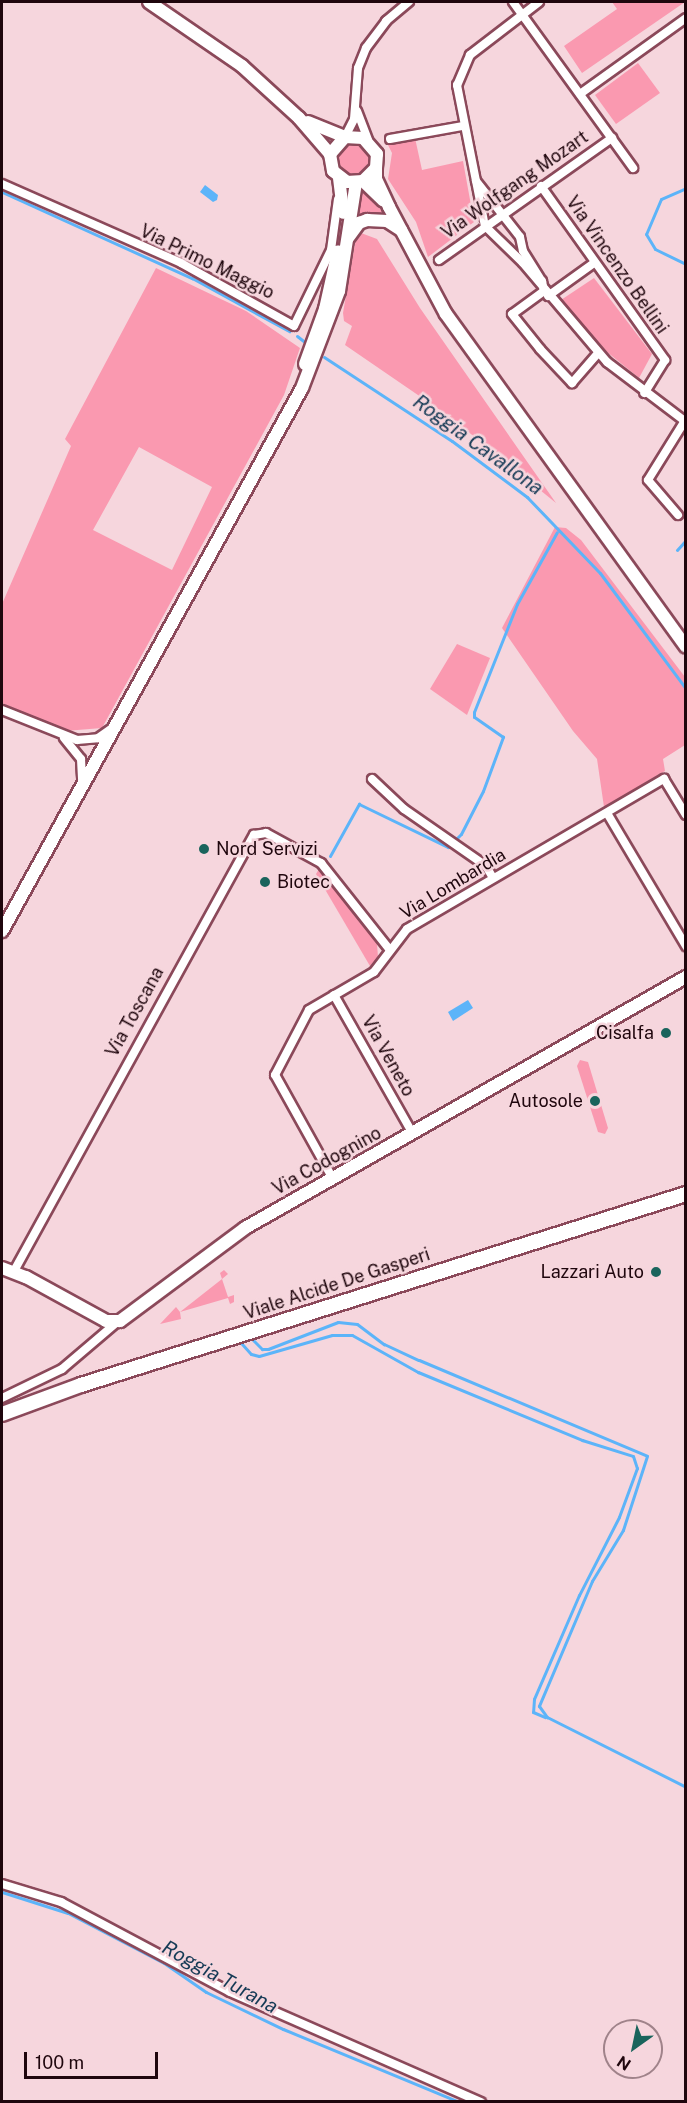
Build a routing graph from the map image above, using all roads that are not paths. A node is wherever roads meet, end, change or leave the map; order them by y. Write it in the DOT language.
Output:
graph roads {
  1 [pos="149,2"];
  2 [pos="409,2"];
  3 [pos="513,2"];
  4 [pos="539,2"];
  5 [pos="522,14"];
  6 [pos="686,18"];
  7 [pos="580,94"];
  8 [pos="356,104"];
  9 [pos="299,118"];
  10 [pos="462,126"];
  11 [pos="345,137"];
  12 [pos="612,138"];
  13 [pos="390,139"];
  14 [pos="368,141"];
  15 [pos="330,154"];
  16 [pos="376,168"];
  17 [pos="633,168"];
  18 [pos="473,178"];
  19 [pos="340,182"];
  20 [pos="360,182"];
  21 [pos="2,184"];
  22 [pos="541,186"];
  23 [pos="389,207"];
  24 [pos="503,214"];
  25 [pos="485,226"];
  26 [pos="405,232"];
  27 [pos="348,238"];
  28 [pos="439,260"];
  29 [pos="594,263"];
  30 [pos="546,293"];
  31 [pos="598,353"];
  32 [pos="644,393"];
  33 [pos="685,421"];
  34 [pos="281,424"];
  35 [pos="678,515"];
  36 [pos="681,634"];
  37 [pos="686,647"];
  38 [pos="2,710"];
  39 [pos="116,725"];
  40 [pos="61,736"];
  41 [pos="372,779"];
  42 [pos="82,786"];
  43 [pos="607,813"];
  44 [pos="686,814"];
  45 [pos="493,878"];
  46 [pos="2,931"];
  47 [pos="686,946"];
  48 [pos="390,950"];
  49 [pos="686,977"];
  50 [pos="334,995"];
  51 [pos="413,1134"];
  52 [pos="333,1179"];
  53 [pos="686,1194"];
  54 [pos="8,1269"];
  55 [pos="116,1323"];
  56 [pos="2,1398"];
  57 [pos="2,1414"];
  58 [pos="2,1884"];
  59 [pos="482,2102"];
  1 -- 9 [label="main road"];
  2 -- 8 [label="street"];
  3 -- 5 [label="street"];
  4 -- 5 [label="street"];
  5 -- 7 [label="street"];
  5 -- 10 [label="street"];
  6 -- 7 [label="street"];
  7 -- 12 [label="street"];
  8 -- 11 [label="street"];
  8 -- 14 [label="street"];
  9 -- 11 [label="main road"];
  9 -- 15 [label="main road"];
  10 -- 13 [label="street"];
  10 -- 18 [label="street"];
  11 -- 14 [label="main road"];
  11 -- 15 [label="main road"];
  12 -- 17 [label="street"];
  12 -- 22 [label="street, Via Wolfgang Mozart"];
  14 -- 16 [label="main road"];
  15 -- 19 [label="main road"];
  16 -- 20 [label="main road"];
  16 -- 23 [label="main road"];
  18 -- 24 [label="street"];
  18 -- 25 [label="street"];
  19 -- 20 [label="main road"];
  19 -- 21 [label="street, Via Primo Maggio"];
  19 -- 34 [label="main road"];
  20 -- 23 [label="main road"];
  20 -- 27 [label="main road"];
  22 -- 24 [label="street, Via Wolfgang Mozart"];
  22 -- 29 [label="street, Via Vincenzo Bellini"];
  23 -- 26 [label="main road"];
  24 -- 25 [label="street, Via Wolfgang Mozart"];
  24 -- 30 [label="street"];
  25 -- 28 [label="street, Via Wolfgang Mozart"];
  25 -- 30 [label="street"];
  26 -- 27 [label="main road"];
  26 -- 36 [label="main road"];
  27 -- 34 [label="main road"];
  29 -- 30 [label="street"];
  29 -- 32 [label="street, Via Vincenzo Bellini"];
  30 -- 31 [label="street"];
  30 -- 31 [label="street"];
  31 -- 32 [label="street"];
  32 -- 33 [label="street"];
  33 -- 35 [label="street"];
  34 -- 39 [label="main road"];
  36 -- 37 [label="main road"];
  38 -- 40 [label="street"];
  39 -- 40 [label="street"];
  39 -- 42 [label="main road"];
  40 -- 42 [label="street"];
  41 -- 45 [label="street"];
  42 -- 46 [label="main road"];
  43 -- 44 [label="street, Via Lombardia"];
  43 -- 45 [label="street, Via Lombardia"];
  43 -- 47 [label="street"];
  45 -- 48 [label="street, Via Lombardia"];
  48 -- 50 [label="street, Via Lombardia"];
  48 -- 54 [label="street, Via Toscana"];
  49 -- 51 [label="main road, Via Codognino"];
  50 -- 51 [label="street, Via Veneto"];
  50 -- 52 [label="street, Via Lombardia"];
  51 -- 52 [label="main road, Via Codognino"];
  52 -- 55 [label="main road, Via Codognino"];
  53 -- 57 [label="main road, Viale Alcide De Gasperi"];
  54 -- 55 [label="main road, Via Toscana"];
  55 -- 56 [label="street, Via Codognino"];
  58 -- 59 [label="street"];
}
